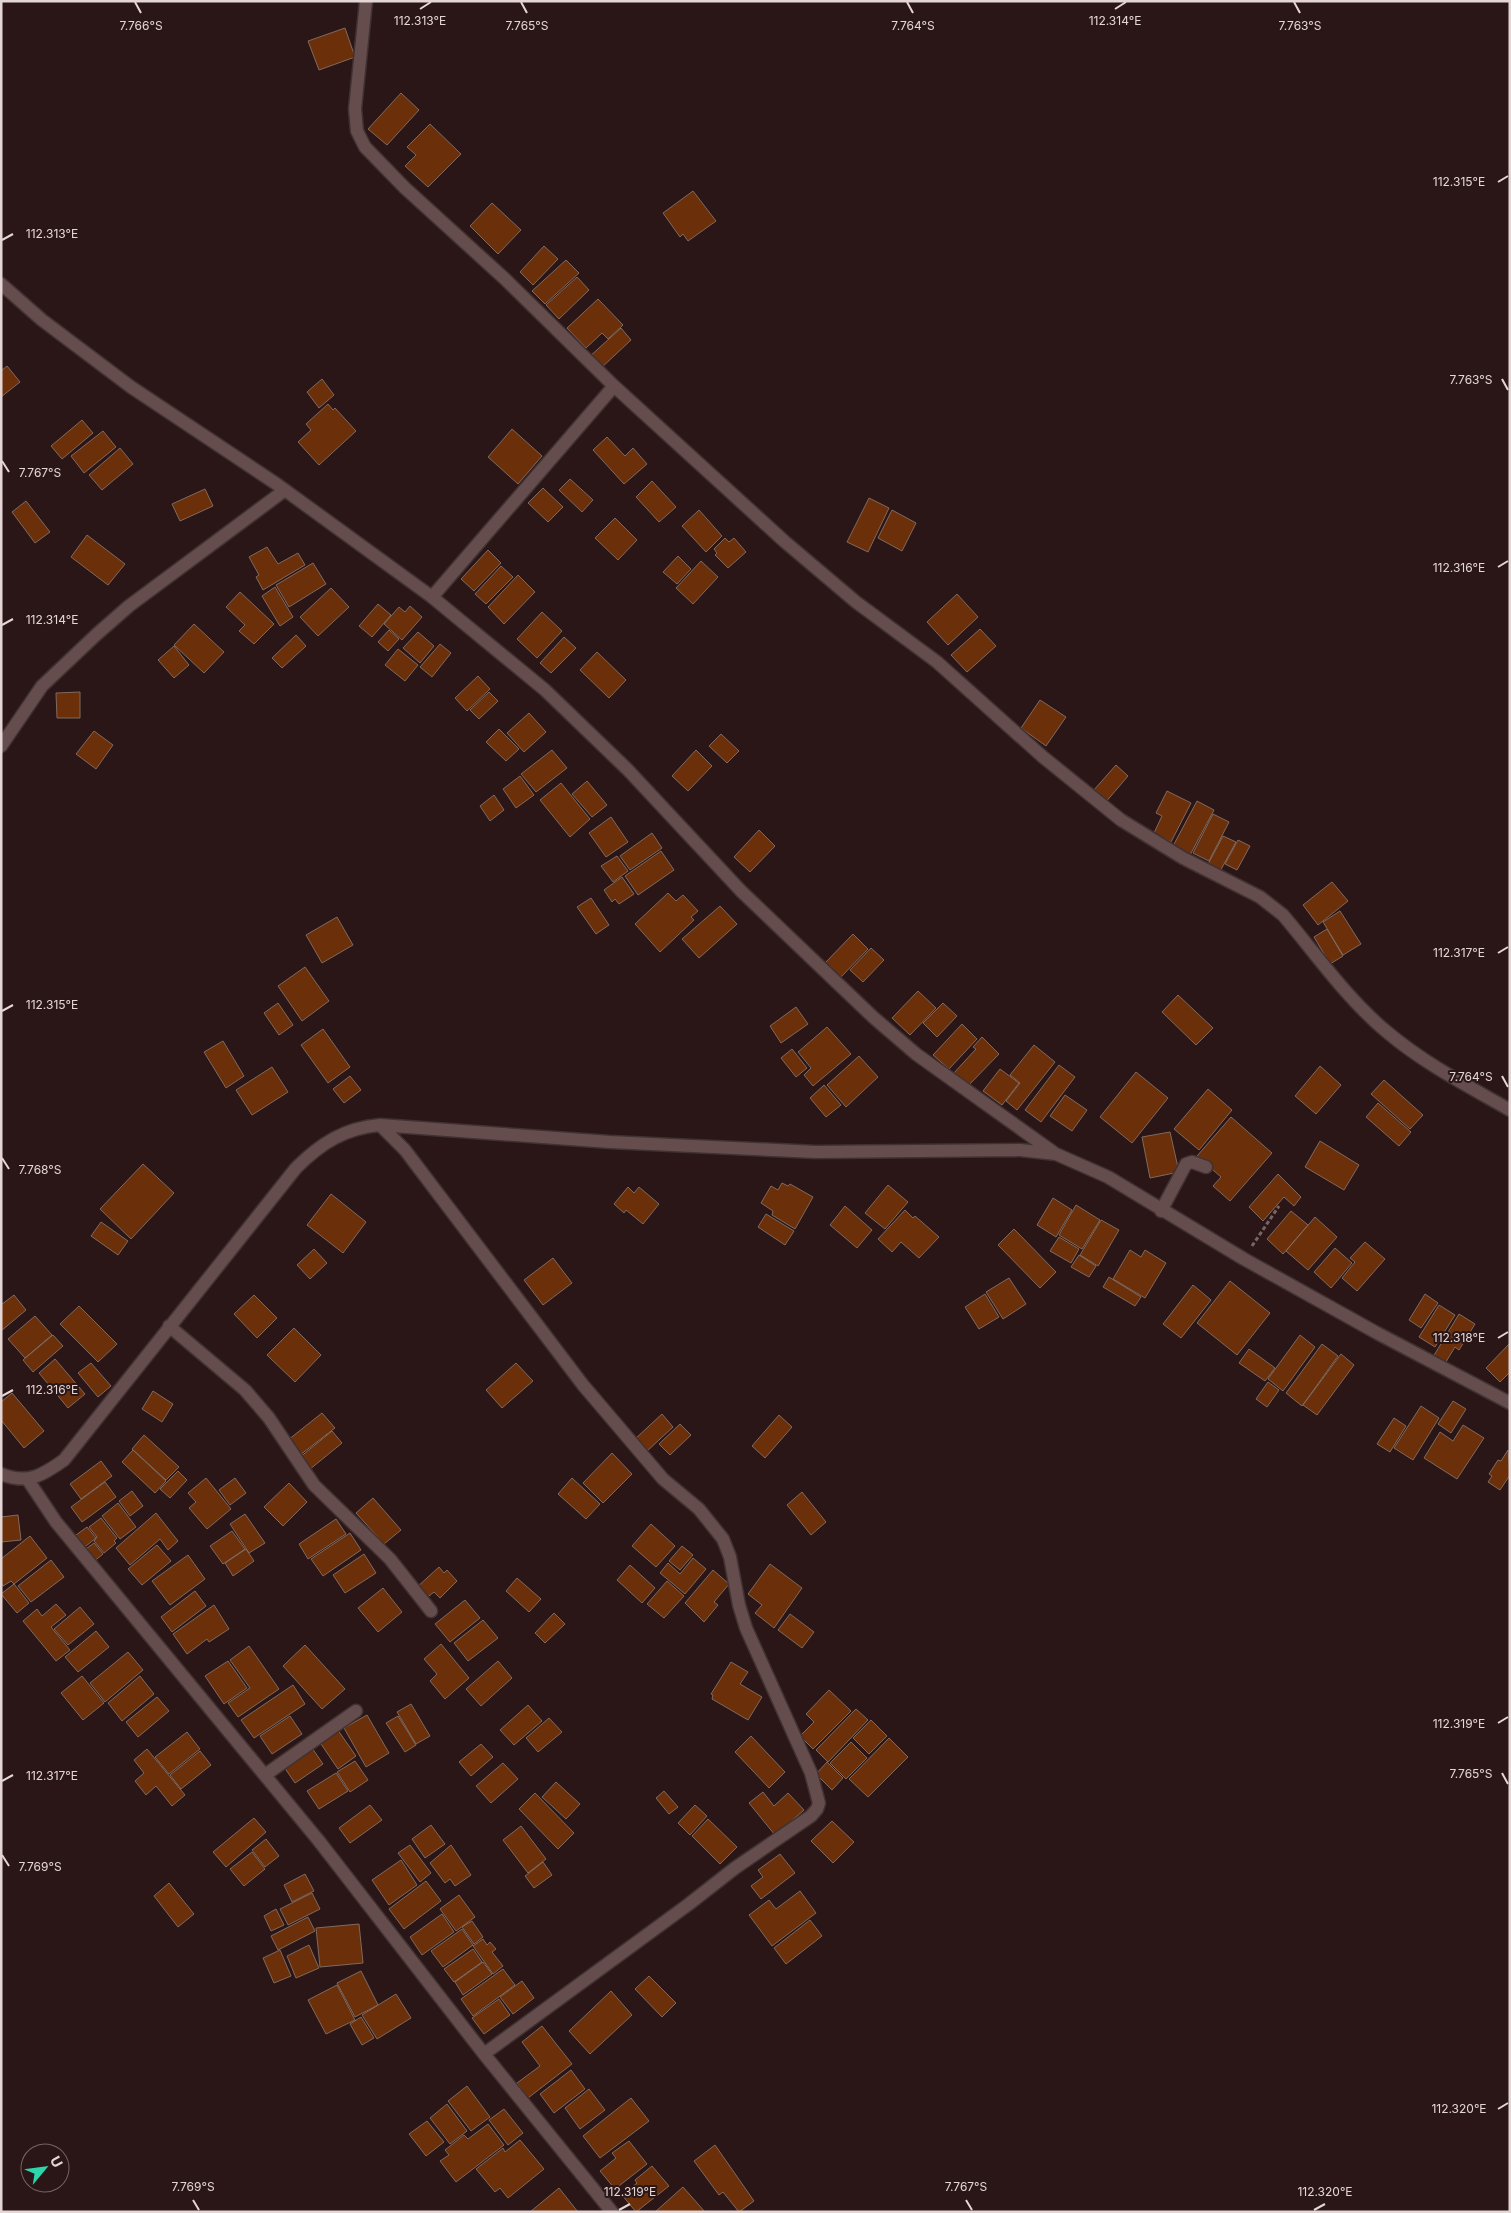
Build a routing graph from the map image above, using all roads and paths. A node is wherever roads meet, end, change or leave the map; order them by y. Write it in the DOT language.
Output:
graph roads {
  1 [pos="366,1"];
  2 [pos="1,284"];
  3 [pos="614,386"];
  4 [pos="285,490"];
  5 [pos="432,597"];
  6 [pos="1,746"];
  7 [pos="1510,1110"];
  8 [pos="380,1124"];
  9 [pos="1056,1154"];
  10 [pos="1206,1167"];
  11 [pos="1279,1206"];
  12 [pos="1161,1210"];
  13 [pos="1244,1259"];
  14 [pos="168,1326"];
  15 [pos="1510,1403"];
  16 [pos="1,1474"];
  17 [pos="28,1480"];
  18 [pos="431,1611"];
  19 [pos="356,1711"];
  20 [pos="264,1775"];
  21 [pos="484,2054"];
  22 [pos="612,2212"];
  1 -- 3 [label="street"];
  2 -- 4 [label="street"];
  3 -- 5 [label="street"];
  3 -- 7 [label="street"];
  4 -- 5 [label="street"];
  4 -- 6 [label="street"];
  5 -- 9 [label="street"];
  8 -- 9 [label="street"];
  8 -- 14 [label="street"];
  8 -- 21 [label="street"];
  9 -- 12 [label="street"];
  10 -- 12 [label="street"];
  11 -- 13 [label="path"];
  12 -- 13 [label="street"];
  13 -- 15 [label="street"];
  14 -- 17 [label="street"];
  14 -- 18 [label="street"];
  16 -- 17 [label="street"];
  17 -- 20 [label="street"];
  19 -- 20 [label="street"];
  20 -- 21 [label="street"];
  21 -- 22 [label="street"];
}
